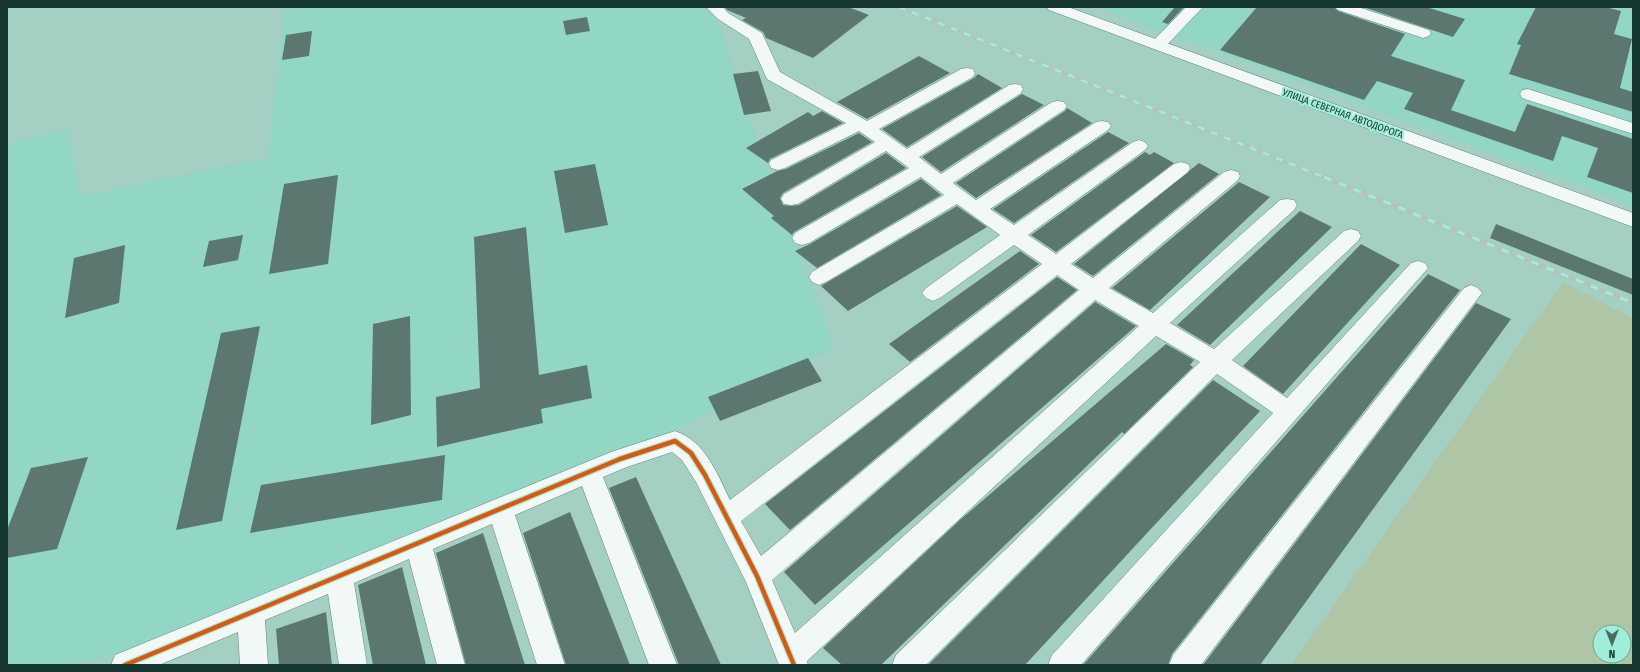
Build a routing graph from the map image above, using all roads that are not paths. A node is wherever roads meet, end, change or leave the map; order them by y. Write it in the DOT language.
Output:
graph roads {
  1 [pos="714,7"];
  2 [pos="1195,7"];
  3 [pos="1343,7"];
  4 [pos="1062,8"];
  5 [pos="1423,32"];
  6 [pos="1158,45"];
  7 [pos="967,73"];
  8 [pos="1016,90"];
  9 [pos="1528,94"];
  10 [pos="1058,106"];
  11 [pos="862,126"];
  12 [pos="1102,126"];
  13 [pos="1633,129"];
  14 [pos="887,143"];
  15 [pos="1139,146"];
  16 [pos="906,157"];
  17 [pos="778,164"];
  18 [pos="922,168"];
  19 [pos="1181,168"];
  20 [pos="1231,176"];
  21 [pos="941,182"];
  22 [pos="958,195"];
  23 [pos="791,199"];
  24 [pos="1288,205"];
  25 [pos="976,209"];
  26 [pos="1633,220"];
  27 [pos="1014,235"];
  28 [pos="1351,236"];
  29 [pos="802,238"];
  30 [pos="1056,264"];
  31 [pos="1418,268"];
  32 [pos="819,277"];
  33 [pos="1094,289"];
  34 [pos="1471,293"];
  35 [pos="933,294"];
  36 [pos="1155,324"];
  37 [pos="1216,361"];
  38 [pos="1289,412"];
  39 [pos="589,472"];
  40 [pos="500,509"];
  41 [pos="726,518"];
  42 [pos="418,543"];
  43 [pos="339,576"];
  44 [pos="757,576"];
  45 [pos="251,613"];
  46 [pos="792,661"];
  47 [pos="125,665"];
  48 [pos="254,665"];
  49 [pos="353,665"];
  50 [pos="451,665"];
  51 [pos="550,665"];
  52 [pos="663,665"];
  53 [pos="906,665"];
  54 [pos="1062,665"];
  55 [pos="1183,665"];
  1 -- 11 [label="main road"];
  2 -- 6 [label="main road"];
  3 -- 5 [label="main road"];
  4 -- 6 [label="main road, УЛИЦА СЕВЕРНАЯ АВТОДОРОГА"];
  6 -- 26 [label="main road, УЛИЦА СЕВЕРНАЯ АВТОДОРОГА"];
  7 -- 11 [label="main road"];
  8 -- 16 [label="main road"];
  9 -- 13 [label="main road"];
  10 -- 21 [label="main road"];
  11 -- 14 [label="main road"];
  11 -- 17 [label="main road"];
  12 -- 25 [label="main road"];
  14 -- 16 [label="main road"];
  14 -- 23 [label="main road"];
  15 -- 27 [label="main road"];
  16 -- 18 [label="main road"];
  18 -- 21 [label="main road"];
  18 -- 29 [label="main road"];
  19 -- 30 [label="main road"];
  20 -- 33 [label="main road"];
  21 -- 22 [label="main road"];
  22 -- 25 [label="main road"];
  22 -- 32 [label="main road"];
  24 -- 36 [label="main road"];
  25 -- 27 [label="main road"];
  27 -- 30 [label="main road"];
  27 -- 35 [label="main road"];
  28 -- 37 [label="main road"];
  30 -- 33 [label="main road"];
  30 -- 41 [label="main road"];
  31 -- 38 [label="main road"];
  33 -- 36 [label="main road"];
  33 -- 44 [label="main road"];
  34 -- 55 [label="main road"];
  36 -- 37 [label="main road"];
  36 -- 46 [label="main road"];
  37 -- 38 [label="main road"];
  37 -- 53 [label="main road"];
  38 -- 54 [label="main road"];
  39 -- 40 [label="main road"];
  39 -- 41 [label="main road"];
  39 -- 52 [label="main road"];
  40 -- 42 [label="main road"];
  40 -- 51 [label="main road"];
  41 -- 44 [label="main road"];
  42 -- 43 [label="main road"];
  42 -- 50 [label="main road"];
  43 -- 45 [label="main road"];
  43 -- 49 [label="main road"];
  44 -- 46 [label="main road"];
  45 -- 47 [label="main road"];
  45 -- 48 [label="main road"];
}
